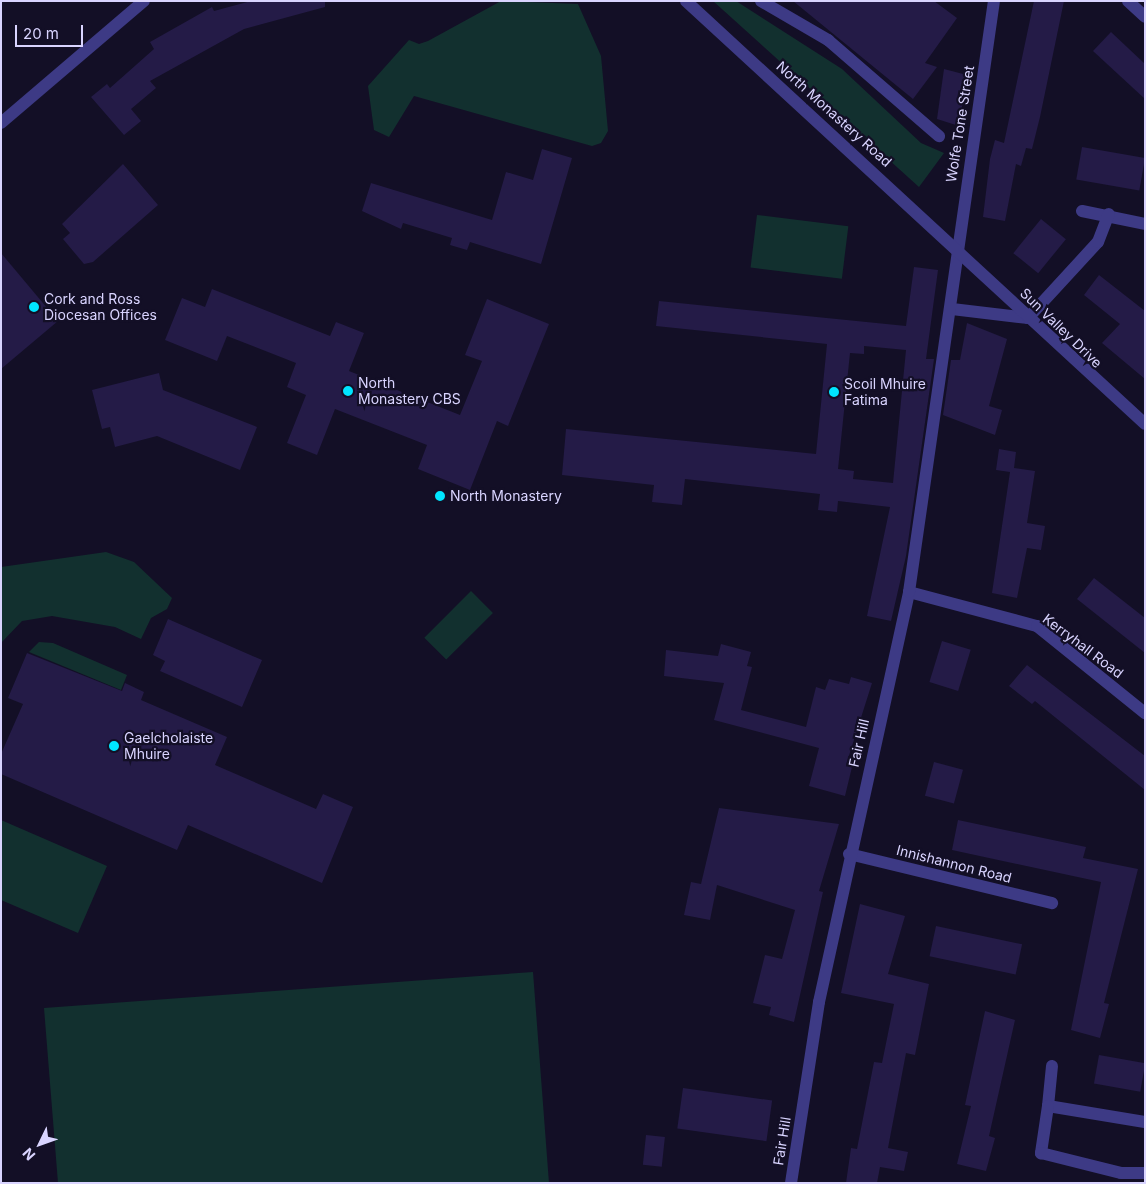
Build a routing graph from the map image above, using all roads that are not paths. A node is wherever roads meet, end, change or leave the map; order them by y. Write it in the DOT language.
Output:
graph roads {
  1 [pos="144,1"];
  2 [pos="687,1"];
  3 [pos="761,1"];
  4 [pos="994,1"];
  5 [pos="1128,1"];
  6 [pos="1145,18"];
  7 [pos="1,123"];
  8 [pos="939,136"];
  9 [pos="1082,211"];
  10 [pos="1109,214"];
  11 [pos="1140,221"];
  12 [pos="959,252"];
  13 [pos="952,309"];
  14 [pos="1028,318"];
  15 [pos="1145,424"];
  16 [pos="909,592"];
  17 [pos="1145,713"];
  18 [pos="849,854"];
  19 [pos="1052,903"];
  20 [pos="1052,1066"];
  21 [pos="1048,1106"];
  22 [pos="1145,1122"];
  23 [pos="1145,1173"];
  24 [pos="791,1183"];
  1 -- 7 [label="street"];
  2 -- 12 [label="street, North Monastery Road"];
  3 -- 8 [label="street"];
  4 -- 12 [label="street, Wolfe Tone Street"];
  5 -- 6 [label="street"];
  9 -- 10 [label="street"];
  10 -- 11 [label="street"];
  10 -- 14 [label="street"];
  12 -- 13 [label="street, Fair Hill"];
  12 -- 14 [label="street, Sun Valley Drive"];
  13 -- 14 [label="street"];
  13 -- 16 [label="street, Fair Hill"];
  14 -- 15 [label="street, Sun Valley Drive"];
  16 -- 17 [label="street, Kerryhall Road"];
  16 -- 18 [label="street, Fair Hill"];
  18 -- 19 [label="street, Innishannon Road"];
  18 -- 24 [label="street, Fair Hill"];
  20 -- 21 [label="street"];
  21 -- 22 [label="street"];
  21 -- 23 [label="street"];
}
